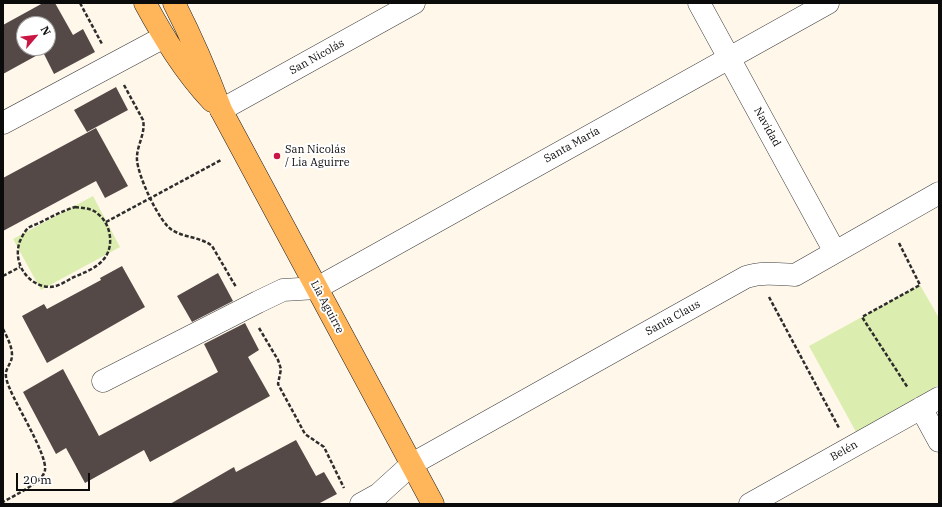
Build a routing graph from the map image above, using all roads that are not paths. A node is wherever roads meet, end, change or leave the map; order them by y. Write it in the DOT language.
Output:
graph roads {
  1 [pos="145,3"];
  2 [pos="174,3"];
  3 [pos="414,3"];
  4 [pos="699,3"];
  5 [pos="828,3"];
  6 [pos="164,37"];
  7 [pos="729,58"];
  8 [pos="221,110"];
  9 [pos="3,123"];
  10 [pos="939,193"];
  11 [pos="835,252"];
  12 [pos="316,288"];
  13 [pos="103,381"];
  14 [pos="930,404"];
  15 [pos="939,442"];
  16 [pos="412,464"];
  17 [pos="354,497"];
  18 [pos="433,504"];
  19 [pos="750,504"];
  1 -- 6 [label="main road, Lia Aguirre"];
  2 -- 8 [label="main road, Lia Aguirre"];
  3 -- 8 [label="street, San Nicolás"];
  4 -- 7 [label="street, Navidad"];
  5 -- 7 [label="street, Santa María"];
  6 -- 8 [label="main road, Lia Aguirre"];
  6 -- 9 [label="street"];
  7 -- 11 [label="street, Navidad"];
  7 -- 12 [label="street, Santa María"];
  8 -- 12 [label="main road, Lia Aguirre"];
  10 -- 11 [label="street, Santa Claus"];
  11 -- 16 [label="street, Santa Claus"];
  12 -- 13 [label="street"];
  12 -- 16 [label="main road, Lia Aguirre"];
  14 -- 15 [label="street"];
  14 -- 19 [label="street, Belén"];
  16 -- 17 [label="street, Santa Claus"];
  16 -- 18 [label="main road, Lia Aguirre"];
}
